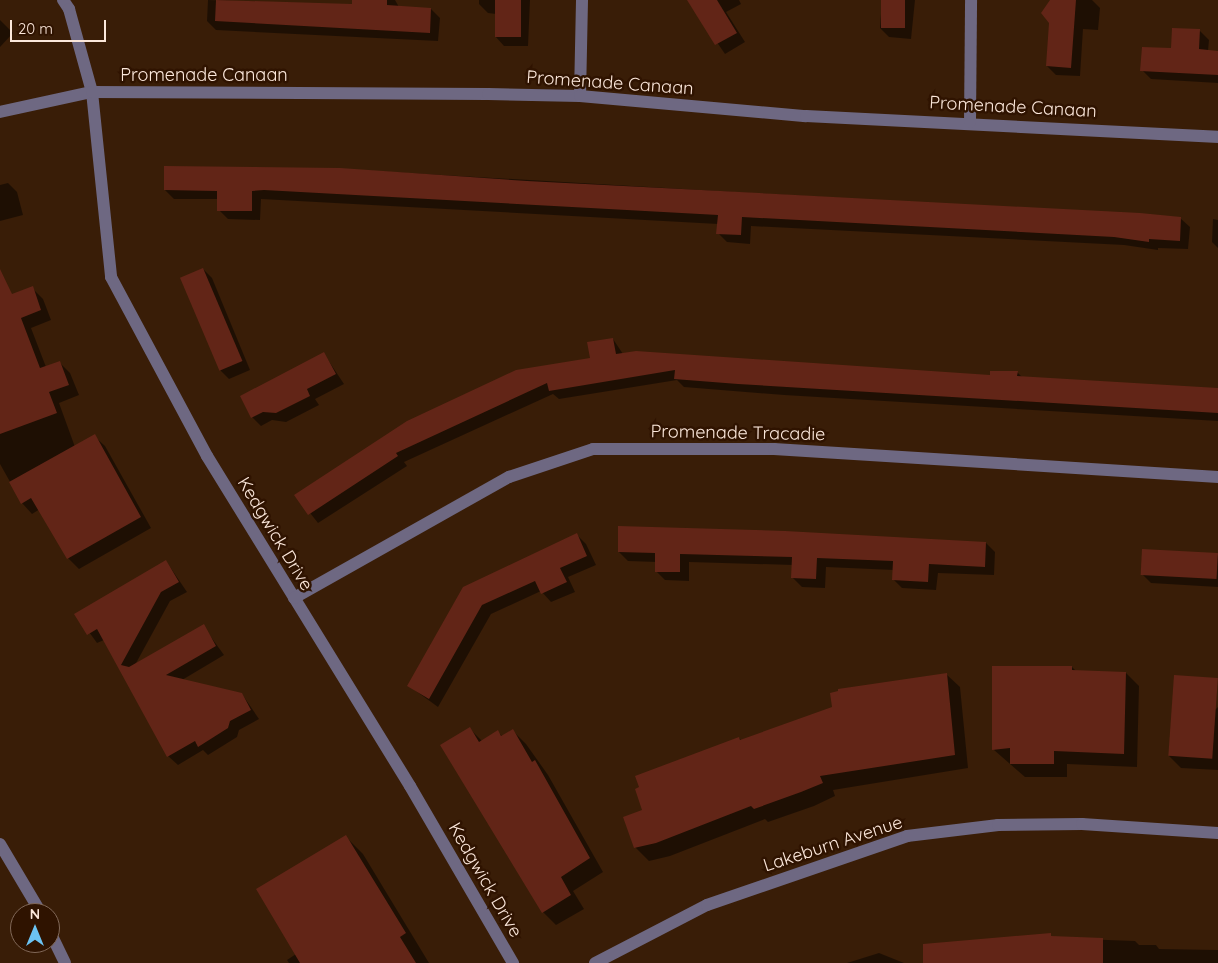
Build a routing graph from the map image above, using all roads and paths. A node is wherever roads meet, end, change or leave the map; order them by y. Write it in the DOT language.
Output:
graph roads {
  1 [pos="63,0"];
  2 [pos="582,0"];
  3 [pos="971,0"];
  4 [pos="92,92"];
  5 [pos="580,96"];
  6 [pos="0,112"];
  7 [pos="970,122"];
  8 [pos="1218,136"];
  9 [pos="1218,477"];
  10 [pos="294,598"];
  11 [pos="1218,833"];
  12 [pos="0,844"];
  13 [pos="35,903"];
  14 [pos="513,963"];
  15 [pos="595,963"];
  1 -- 4 [label="street, Kedgwick Drive"];
  2 -- 5 [label="street"];
  3 -- 7 [label="street"];
  4 -- 5 [label="street, Promenade Canaan"];
  4 -- 6 [label="street, Promenade Canaan"];
  4 -- 10 [label="street, Kedgwick Drive"];
  5 -- 7 [label="street, Promenade Canaan"];
  7 -- 8 [label="street, Promenade Canaan"];
  9 -- 10 [label="street, Promenade Tracadie"];
  10 -- 14 [label="street, Kedgwick Drive"];
  11 -- 15 [label="street, Lakeburn Avenue"];
  12 -- 13 [label="street"];
}
